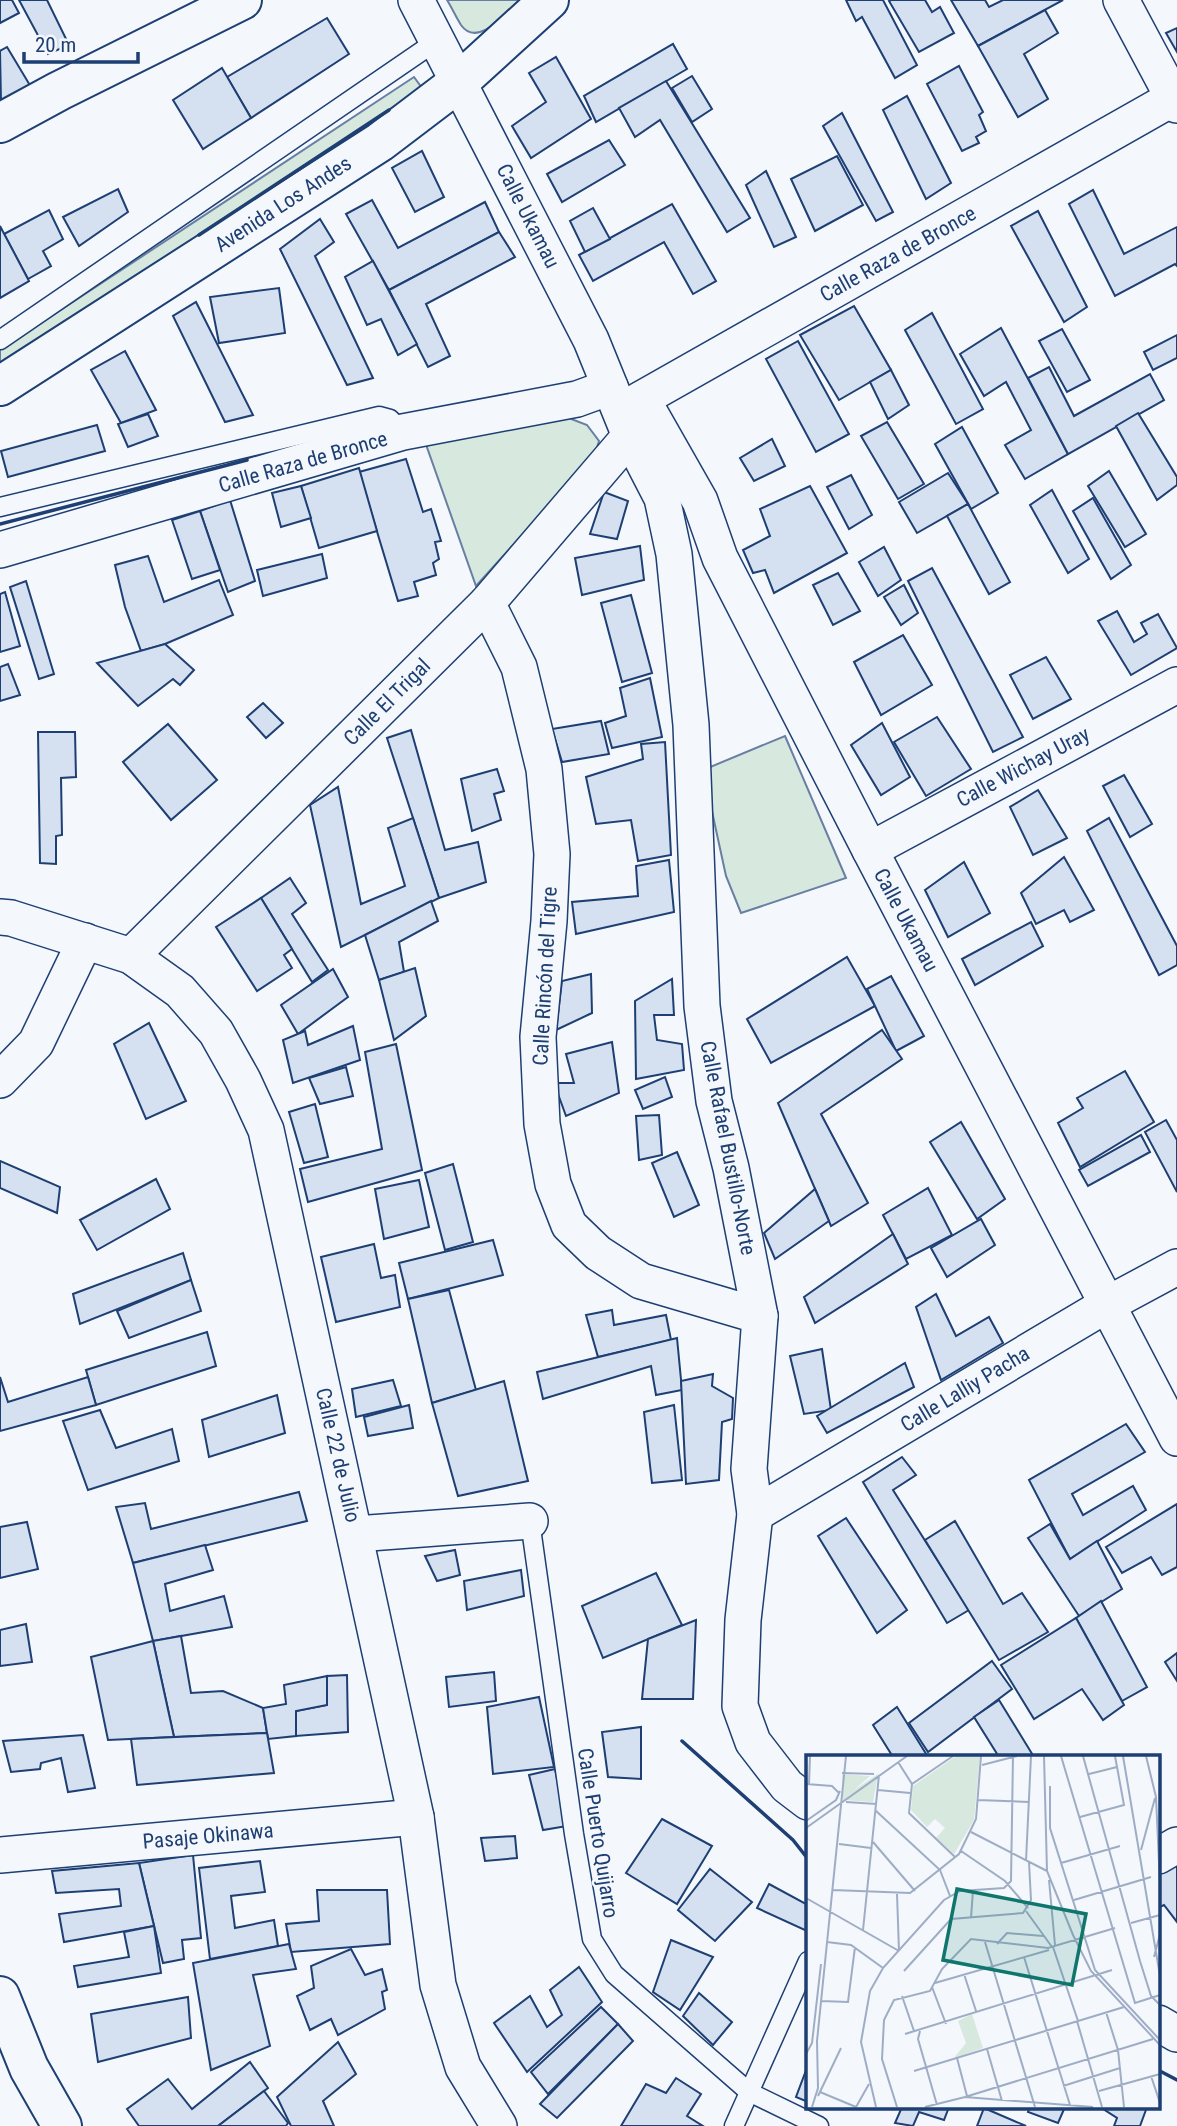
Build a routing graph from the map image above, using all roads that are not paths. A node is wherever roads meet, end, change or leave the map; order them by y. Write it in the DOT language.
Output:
graph roads {
  1 [pos="242,0"];
  2 [pos="416,0"];
  3 [pos="549,0"];
  4 [pos="1121,0"];
  5 [pos="438,40"];
  6 [pos="459,82"];
  7 [pos="1176,100"];
  8 [pos="0,123"];
  9 [pos="0,340"];
  10 [pos="0,386"];
  11 [pos="625,408"];
  12 [pos="403,432"];
  13 [pos="0,507"];
  14 [pos="0,550"];
  15 [pos="487,603"];
  16 [pos="1177,685"];
  17 [pos="870,850"];
  18 [pos="0,917"];
  19 [pos="85,941"];
  20 [pos="131,956"];
  21 [pos="0,1080"];
  22 [pos="1177,1267"];
  23 [pos="1108,1304"];
  24 [pos="760,1315"];
  25 [pos="1177,1438"];
  26 [pos="755,1514"];
  27 [pos="530,1521"];
  28 [pos="356,1534"];
  29 [pos="806,1800"];
  30 [pos="416,1817"];
  31 [pos="1177,1845"];
  32 [pos="0,1855"];
  33 [pos="1160,1855"];
  34 [pos="806,1965"];
  35 [pos="0,1996"];
  36 [pos="1160,2024"];
  37 [pos="1177,2034"];
  38 [pos="749,2092"];
  39 [pos="62,2126"];
  40 [pos="499,2126"];
  41 [pos="734,2126"];
  42 [pos="820,2126"];
  1 -- 8 [label="street"];
  2 -- 5 [label="street, Calle Ukamau"];
  3 -- 6 [label="street, Avenida Los Andes"];
  4 -- 7 [label="street"];
  5 -- 6 [label="street, Calle Ukamau"];
  5 -- 9 [label="lane"];
  6 -- 10 [label="street, Avenida Los Andes"];
  6 -- 11 [label="street, Calle Ukamau"];
  7 -- 11 [label="street, Calle Raza de Bronce"];
  11 -- 12 [label="street, Calle Raza de Bronce"];
  11 -- 15 [label="street, Calle El Trigal"];
  11 -- 17 [label="street, Calle Ukamau"];
  11 -- 24 [label="street, Calle Rafael Bustillo-Norte"];
  12 -- 13 [label="lane"];
  12 -- 14 [label="street, Calle Raza de Bronce"];
  15 -- 20 [label="street, Calle El Trigal"];
  15 -- 24 [label="street, Calle Rincón del Tigre"];
  16 -- 17 [label="street, Calle Wichay Uray"];
  17 -- 23 [label="street, Calle Ukamau"];
  18 -- 19 [label="street, Calle 22 de Julio"];
  19 -- 20 [label="street, Calle 22 de Julio"];
  19 -- 21 [label="street"];
  20 -- 28 [label="street, Calle 22 de Julio"];
  22 -- 23 [label="street, Calle Lalliy Pacha"];
  23 -- 25 [label="street, Calle Ukamau"];
  23 -- 26 [label="street, Calle Lalliy Pacha"];
  24 -- 26 [label="street, Calle Rafael Bustillo-Norte"];
  26 -- 29 [label="street, Calle Rafael Bustillo-Norte"];
  27 -- 28 [label="street"];
  27 -- 38 [label="lane, Calle Puerto Quijarro"];
  28 -- 30 [label="street, Calle 22 de Julio"];
  30 -- 32 [label="street, Pasaje Okinawa"];
  30 -- 40 [label="street, Calle 22 de Julio"];
  31 -- 33 [label="street"];
  34 -- 38 [label="lane"];
  35 -- 39 [label="street"];
  36 -- 37 [label="street"];
  38 -- 41 [label="lane"];
  38 -- 42 [label="lane, Calle Puerto Quijarro"];
}
